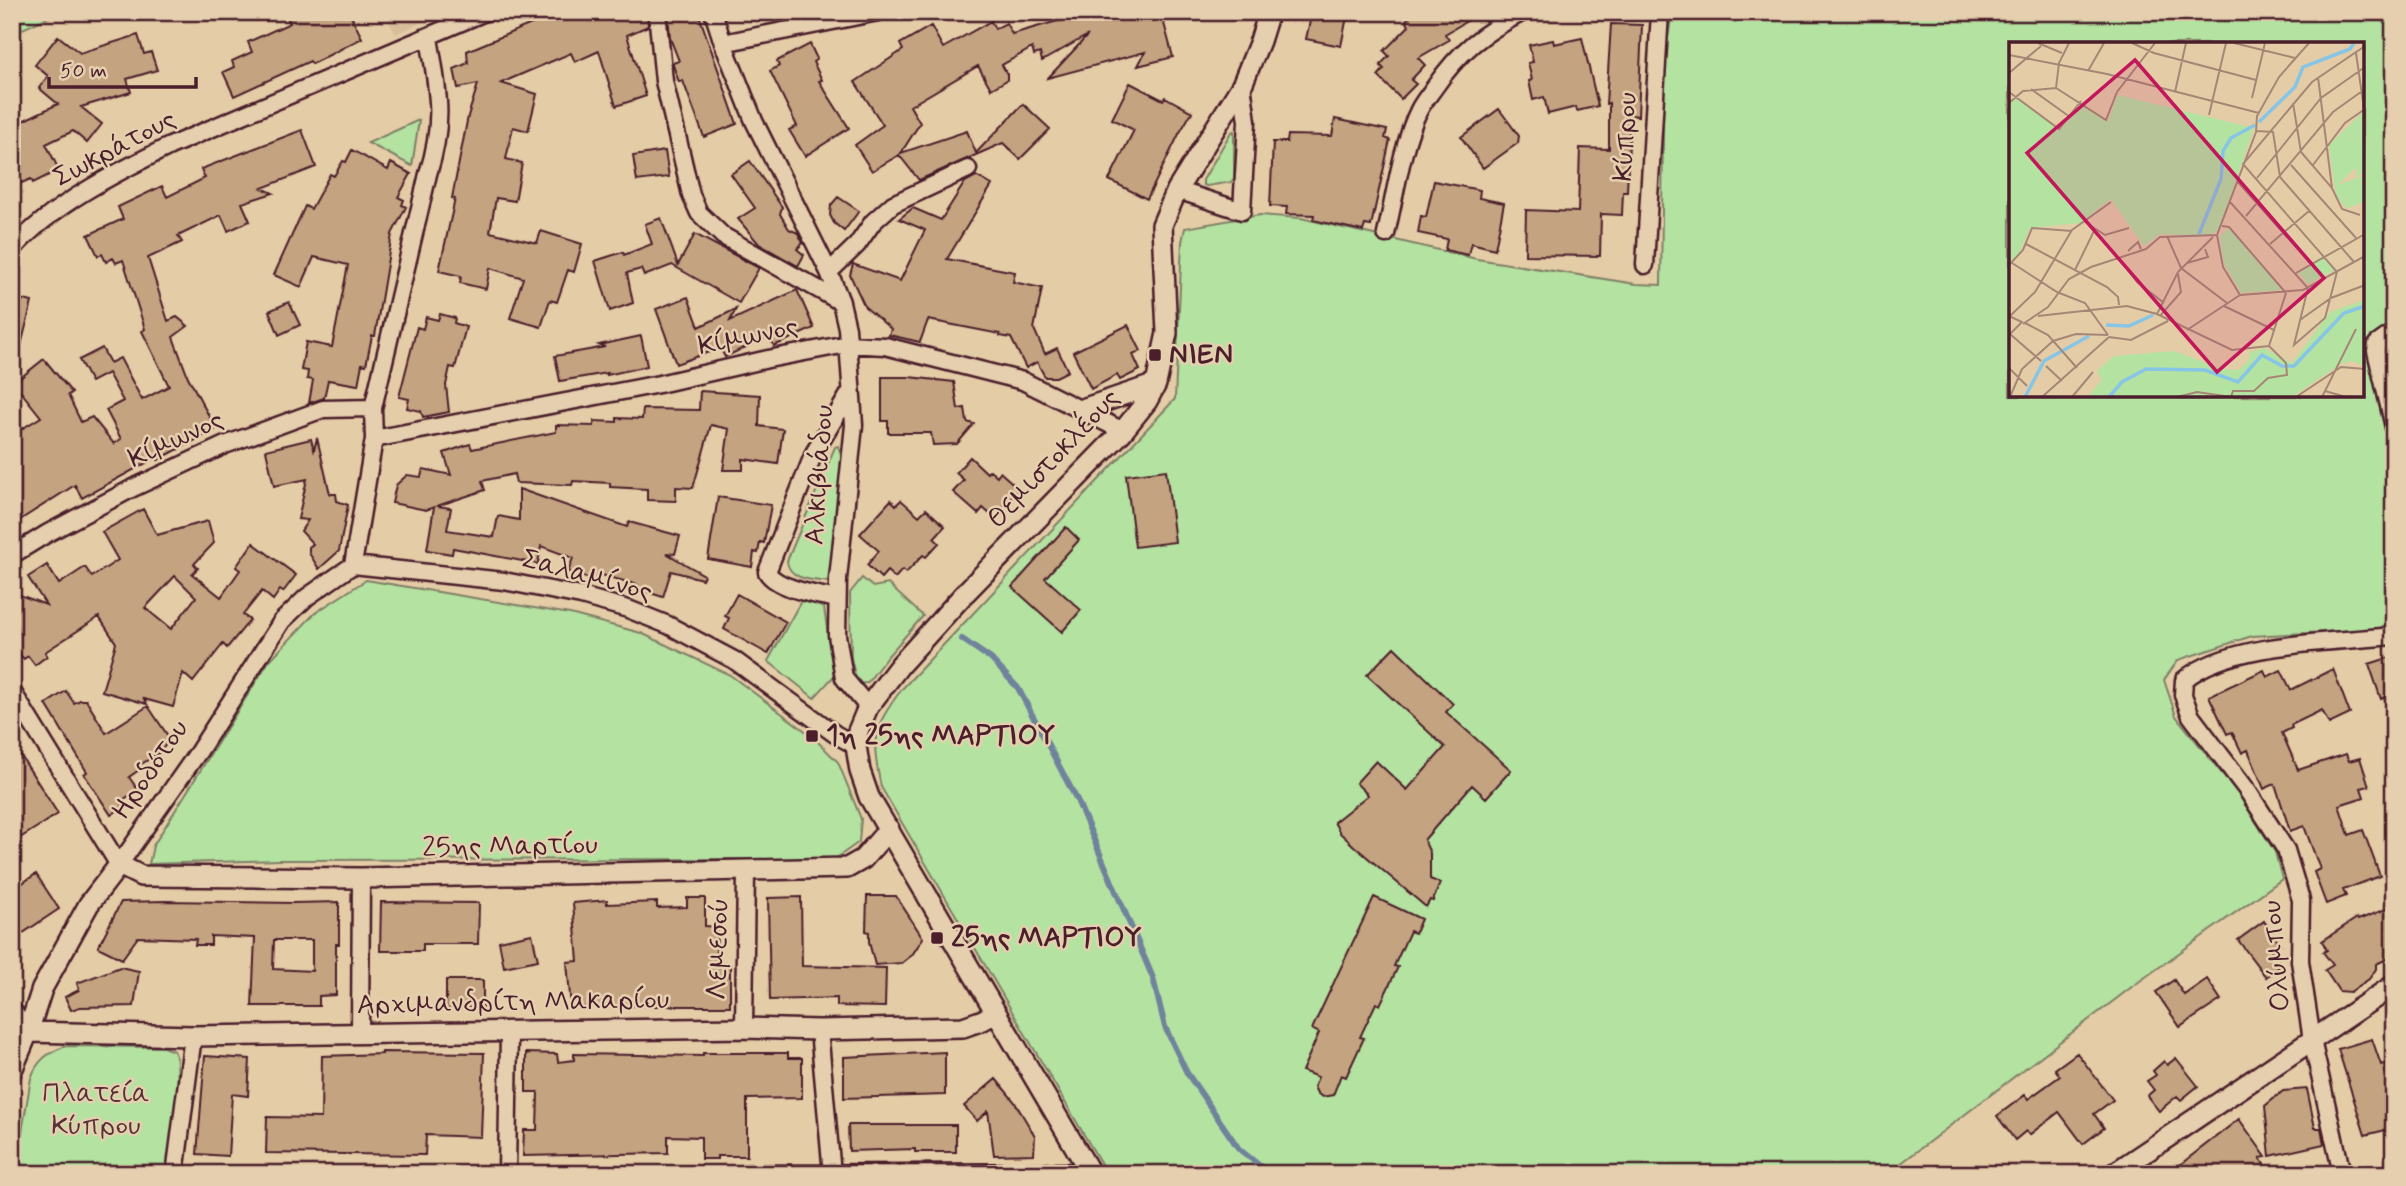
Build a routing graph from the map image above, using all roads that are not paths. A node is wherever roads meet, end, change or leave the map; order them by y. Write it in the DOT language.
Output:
graph roads {
  1 [pos="485,12"];
  2 [pos="657,12"];
  3 [pos="713,12"];
  4 [pos="878,12"];
  5 [pos="1269,12"];
  6 [pos="1523,12"];
  7 [pos="1660,12"];
  8 [pos="429,38"];
  9 [pos="723,43"];
  10 [pos="1242,85"];
  11 [pos="968,169"];
  12 [pos="1177,190"];
  13 [pos="1386,234"];
  14 [pos="12,250"];
  15 [pos="1645,265"];
  16 [pos="829,272"];
  17 [pos="841,302"];
  18 [pos="2394,332"];
  19 [pos="847,344"];
  20 [pos="1156,384"];
  21 [pos="851,391"];
  22 [pos="373,408"];
  23 [pos="1082,409"];
  24 [pos="2394,427"];
  25 [pos="1123,431"];
  26 [pos="374,439"];
  27 [pos="12,555"];
  28 [pos="353,565"];
  29 [pos="837,599"];
  30 [pos="2394,636"];
  31 [pos="12,691"];
  32 [pos="868,708"];
  33 [pos="856,746"];
  34 [pos="889,829"];
  35 [pos="119,865"];
  36 [pos="746,871"];
  37 [pos="361,878"];
  38 [pos="2394,985"];
  39 [pos="12,1010"];
  40 [pos="995,1013"];
  41 [pos="744,1028"];
  42 [pos="820,1030"];
  43 [pos="28,1032"];
  44 [pos="509,1032"];
  45 [pos="360,1033"];
  46 [pos="193,1036"];
  47 [pos="2312,1040"];
  48 [pos="12,1070"];
  49 [pos="832,1173"];
  50 [pos="1090,1173"];
  51 [pos="175,1174"];
  52 [pos="507,1174"];
  53 [pos="745,1174"];
  54 [pos="2113,1174"];
  55 [pos="2342,1174"];
  1 -- 8 [label="street, Σωκράτους"];
  2 -- 17 [label="street"];
  3 -- 9 [label="street, Αλκιβιάδου"];
  4 -- 9 [label="street"];
  5 -- 10 [label="street, Θεμιστοκλέους"];
  6 -- 13 [label="street"];
  7 -- 15 [label="street, Κύπρου"];
  8 -- 14 [label="street, Σωκράτους"];
  8 -- 22 [label="street"];
  9 -- 16 [label="street, Αλκιβιάδου"];
  10 -- 12 [label="street, Θεμιστοκλέους"];
  10 -- 12 [label="street"];
  11 -- 16 [label="street"];
  12 -- 20 [label="street, Θεμιστοκλέους"];
  16 -- 17 [label="street, Αλκιβιάδου"];
  17 -- 19 [label="street, Αλκιβιάδου"];
  18 -- 24 [label="street"];
  19 -- 21 [label="street, Αλκιβιάδου"];
  19 -- 23 [label="street, Κίμωνος"];
  19 -- 26 [label="street, Κίμωνος"];
  20 -- 23 [label="street"];
  20 -- 25 [label="street, Θεμιστοκλέους"];
  21 -- 29 [label="street, Αλκιβιάδου"];
  21 -- 29 [label="street"];
  22 -- 26 [label="street"];
  22 -- 27 [label="street, Κίμωνος"];
  23 -- 25 [label="street, Κίμωνος"];
  25 -- 32 [label="street, Θεμιστοκλέους"];
  26 -- 28 [label="street"];
  28 -- 33 [label="street, Σαλαμίνος"];
  28 -- 35 [label="street, Ηροδότου"];
  29 -- 32 [label="street, Αλκιβιάδου"];
  30 -- 47 [label="street, Ολύμπου"];
  31 -- 35 [label="street"];
  32 -- 33 [label="street, Θεμιστοκλέους"];
  33 -- 34 [label="street, Θεμιστοκλέους"];
  34 -- 36 [label="street, 25ης Μαρτίου"];
  34 -- 40 [label="street, Θεμιστοκλέους"];
  35 -- 37 [label="street, 25ης Μαρτίου"];
  35 -- 43 [label="street, Ηροδότου"];
  36 -- 37 [label="street, 25ης Μαρτίου"];
  36 -- 41 [label="street, Λεμεσού"];
  37 -- 45 [label="street"];
  38 -- 47 [label="street"];
  39 -- 43 [label="street"];
  40 -- 42 [label="street, Αρχιμανδρίτη Μακαρίου"];
  40 -- 50 [label="street, Θεμιστοκλέους"];
  41 -- 42 [label="street, Αρχιμανδρίτη Μακαρίου"];
  41 -- 44 [label="street, Αρχιμανδρίτη Μακαρίου"];
  42 -- 49 [label="street"];
  43 -- 46 [label="street, Αρχιμανδρίτη Μακαρίου"];
  43 -- 48 [label="street"];
  44 -- 45 [label="street, Αρχιμανδρίτη Μακαρίου"];
  44 -- 52 [label="street"];
  45 -- 46 [label="street, Αρχιμανδρίτη Μακαρίου"];
  46 -- 51 [label="street"];
  47 -- 54 [label="street"];
  47 -- 55 [label="street, Ολύμπου"];
  49 -- 50 [label="street"];
  49 -- 53 [label="street"];
}
